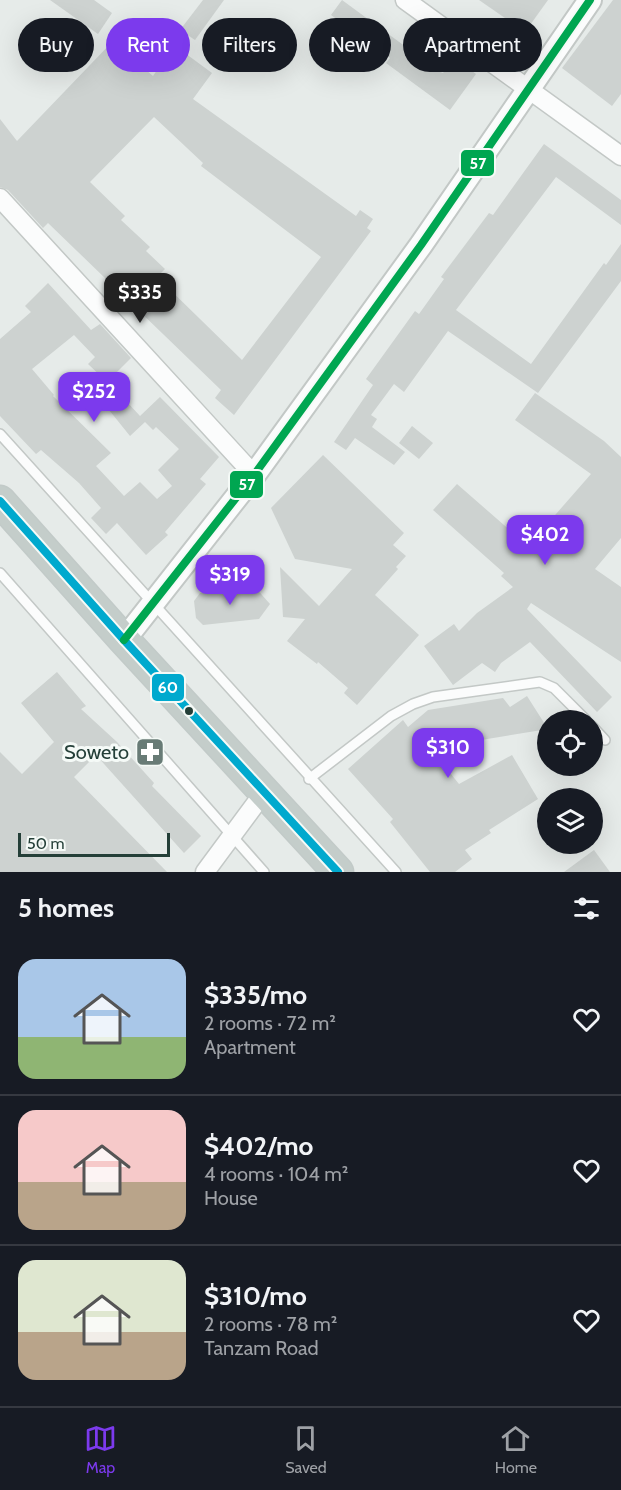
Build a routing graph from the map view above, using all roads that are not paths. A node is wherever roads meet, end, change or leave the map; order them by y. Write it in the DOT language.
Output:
graph roads {
  1 [pos="405,0"];
  2 [pos="590,0"];
  3 [pos="528,90"];
  4 [pos="621,156"];
  5 [pos="0,198"];
  6 [pos="0,434"];
  7 [pos="254,475"];
  8 [pos="0,501"];
  9 [pos="0,573"];
  10 [pos="152,604"];
  11 [pos="124,640"];
  12 [pos="576,710"];
  13 [pos="309,779"];
  14 [pos="264,790"];
  15 [pos="232,836"];
  16 [pos="205,872"];
  17 [pos="264,872"];
  18 [pos="339,872"];
  19 [pos="396,872"];
  1 -- 3 [label="street"];
  2 -- 3 [label="street"];
  3 -- 4 [label="street"];
  3 -- 7 [label="street"];
  5 -- 7 [label="street"];
  6 -- 10 [label="lane"];
  7 -- 10 [label="street"];
  8 -- 11 [label="highway"];
  9 -- 15 [label="lane"];
  10 -- 11 [label="street"];
  10 -- 13 [label="lane"];
  11 -- 14 [label="highway"];
  12 -- 13 [label="lane"];
  13 -- 19 [label="lane"];
  14 -- 15 [label="street"];
  14 -- 18 [label="highway"];
  15 -- 16 [label="street"];
  15 -- 17 [label="lane"];
}
